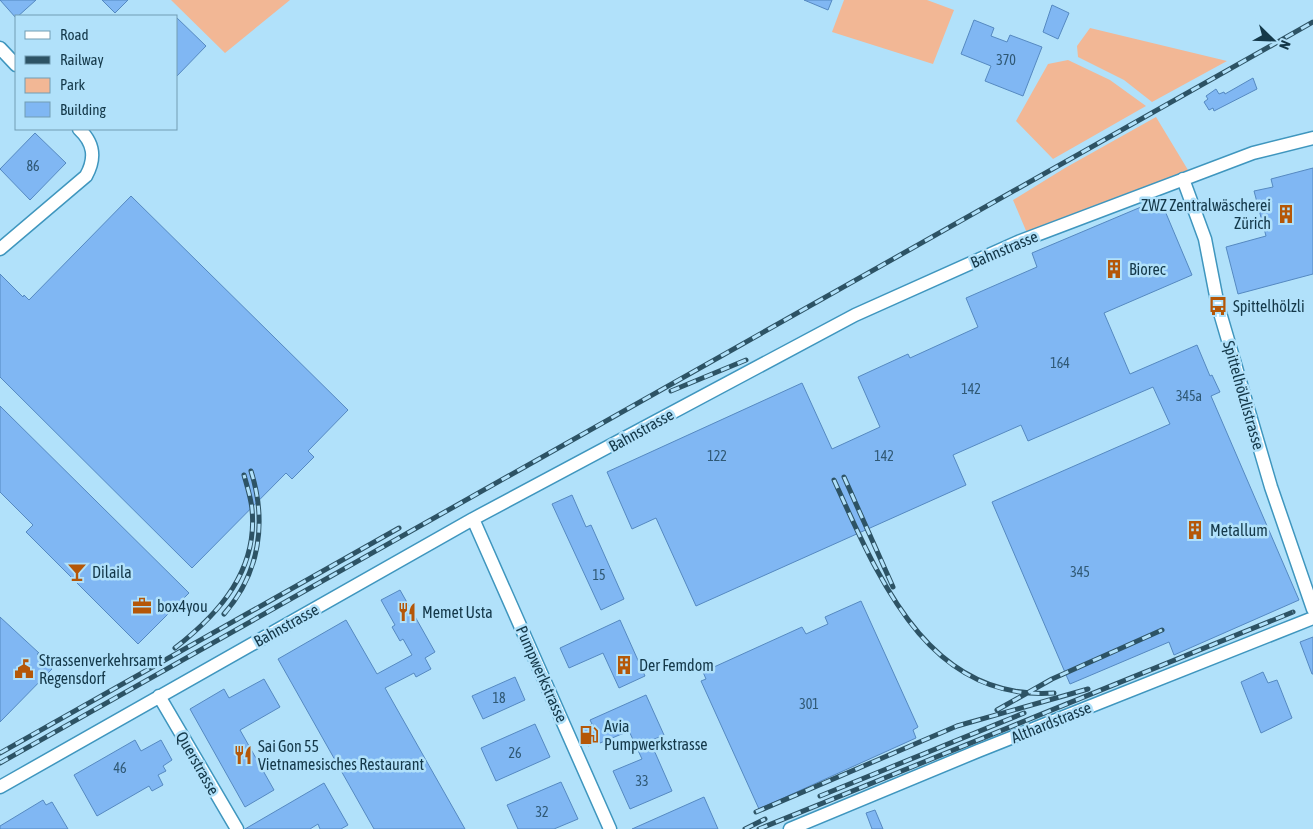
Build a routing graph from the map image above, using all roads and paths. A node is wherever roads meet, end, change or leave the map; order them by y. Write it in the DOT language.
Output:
graph roads {
  1 [pos="0,48"];
  2 [pos="15,64"];
  3 [pos="80,130"];
  4 [pos="1313,138"];
  5 [pos="1183,179"];
  6 [pos="0,249"];
  7 [pos="473,519"];
  8 [pos="1313,609"];
  9 [pos="1313,618"];
  10 [pos="159,696"];
  11 [pos="0,787"];
  12 [pos="236,829"];
  13 [pos="610,829"];
  14 [pos="790,829"];
  1 -- 2 [label="street"];
  3 -- 6 [label="street"];
  4 -- 5 [label="street, Bahnstrasse"];
  5 -- 7 [label="street, Bahnstrasse"];
  5 -- 8 [label="street, Spittelhölzlistrasse"];
  7 -- 10 [label="street, Bahnstrasse"];
  7 -- 13 [label="street, Pumpwerkstrasse"];
  9 -- 14 [label="street, Althardstrasse"];
  10 -- 11 [label="street, Bahnstrasse"];
  10 -- 12 [label="street, Querstrasse"];
}
